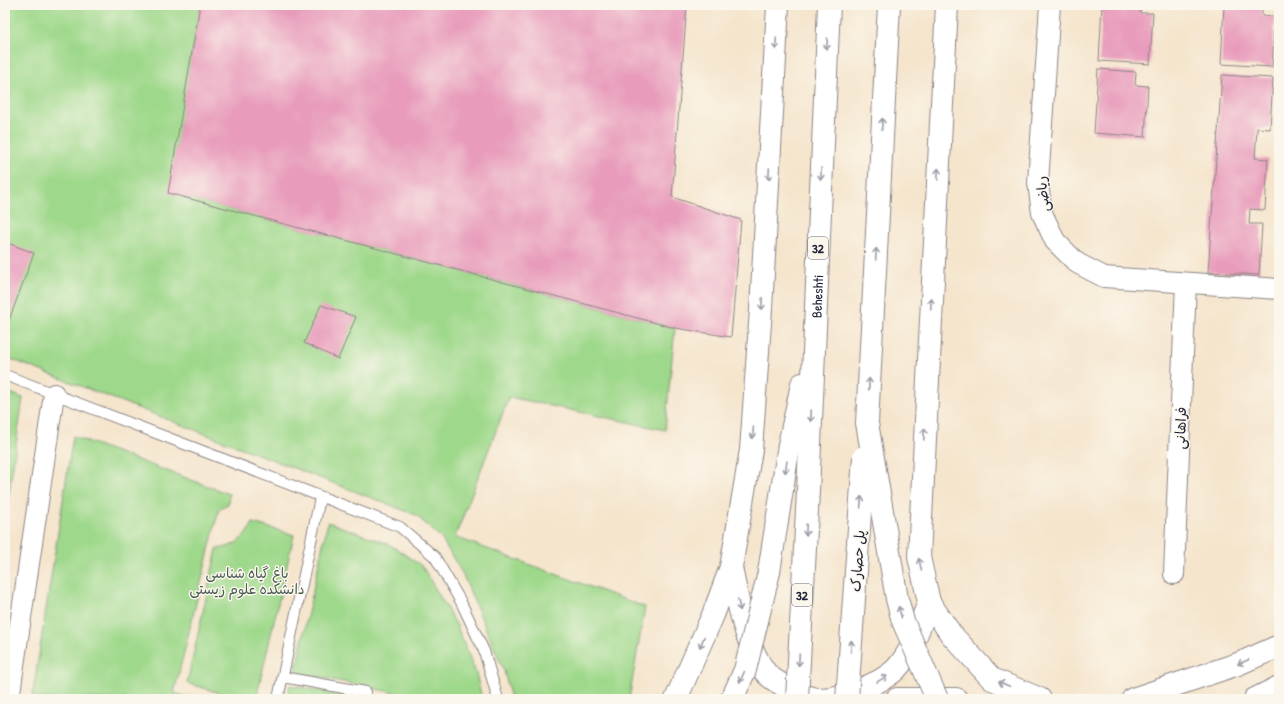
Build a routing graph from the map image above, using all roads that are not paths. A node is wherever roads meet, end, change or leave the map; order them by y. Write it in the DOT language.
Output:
graph roads {
  1 [pos="778,5"];
  2 [pos="829,5"];
  3 [pos="889,5"];
  4 [pos="946,5"];
  5 [pos="1050,5"];
  6 [pos="1186,282"];
  7 [pos="1279,289"];
  8 [pos="815,319"];
  9 [pos="5,375"];
  10 [pos="54,394"];
  11 [pos="867,423"];
  12 [pos="320,498"];
  13 [pos="731,567"];
  14 [pos="1174,574"];
  15 [pos="930,602"];
  16 [pos="1279,646"];
  17 [pos="283,677"];
  18 [pos="1279,687"];
  19 [pos="9,699"];
  20 [pos="278,699"];
  21 [pos="364,699"];
  22 [pos="498,699"];
  23 [pos="676,699"];
  24 [pos="732,699"];
  25 [pos="797,699"];
  26 [pos="847,699"];
  27 [pos="896,699"];
  28 [pos="938,699"];
  29 [pos="956,699"];
  30 [pos="1040,699"];
  31 [pos="1133,699"];
  32 [pos="1255,699"];
  1 -- 13 [label="main road, one-way"];
  2 -- 8 [label="main road, Beheshti / 32, one-way"];
  11 -- 3 [label="main road, one-way"];
  15 -- 4 [label="main road, one-way"];
  5 -- 6 [label="street, ریاضی"];
  6 -- 7 [label="street, ریاضی"];
  6 -- 14 [label="street, فراهانی"];
  8 -- 24 [label="main road, one-way, bridge"];
  8 -- 25 [label="main road, Beheshti / 32, one-way, bridge"];
  9 -- 10 [label="lane"];
  10 -- 12 [label="lane"];
  10 -- 19 [label="street"];
  26 -- 11 [label="main road, پل حصارک, one-way, bridge"];
  28 -- 11 [label="main road, one-way, bridge"];
  12 -- 17 [label="lane"];
  12 -- 22 [label="lane"];
  13 -- 15 [label="main road, one-way"];
  13 -- 23 [label="main road, one-way"];
  30 -- 15 [label="main road, one-way"];
  16 -- 31 [label="main road, one-way"];
  17 -- 20 [label="lane"];
  17 -- 21 [label="lane"];
  18 -- 32 [label="main road"];
  27 -- 29 [label="main road"];
}
